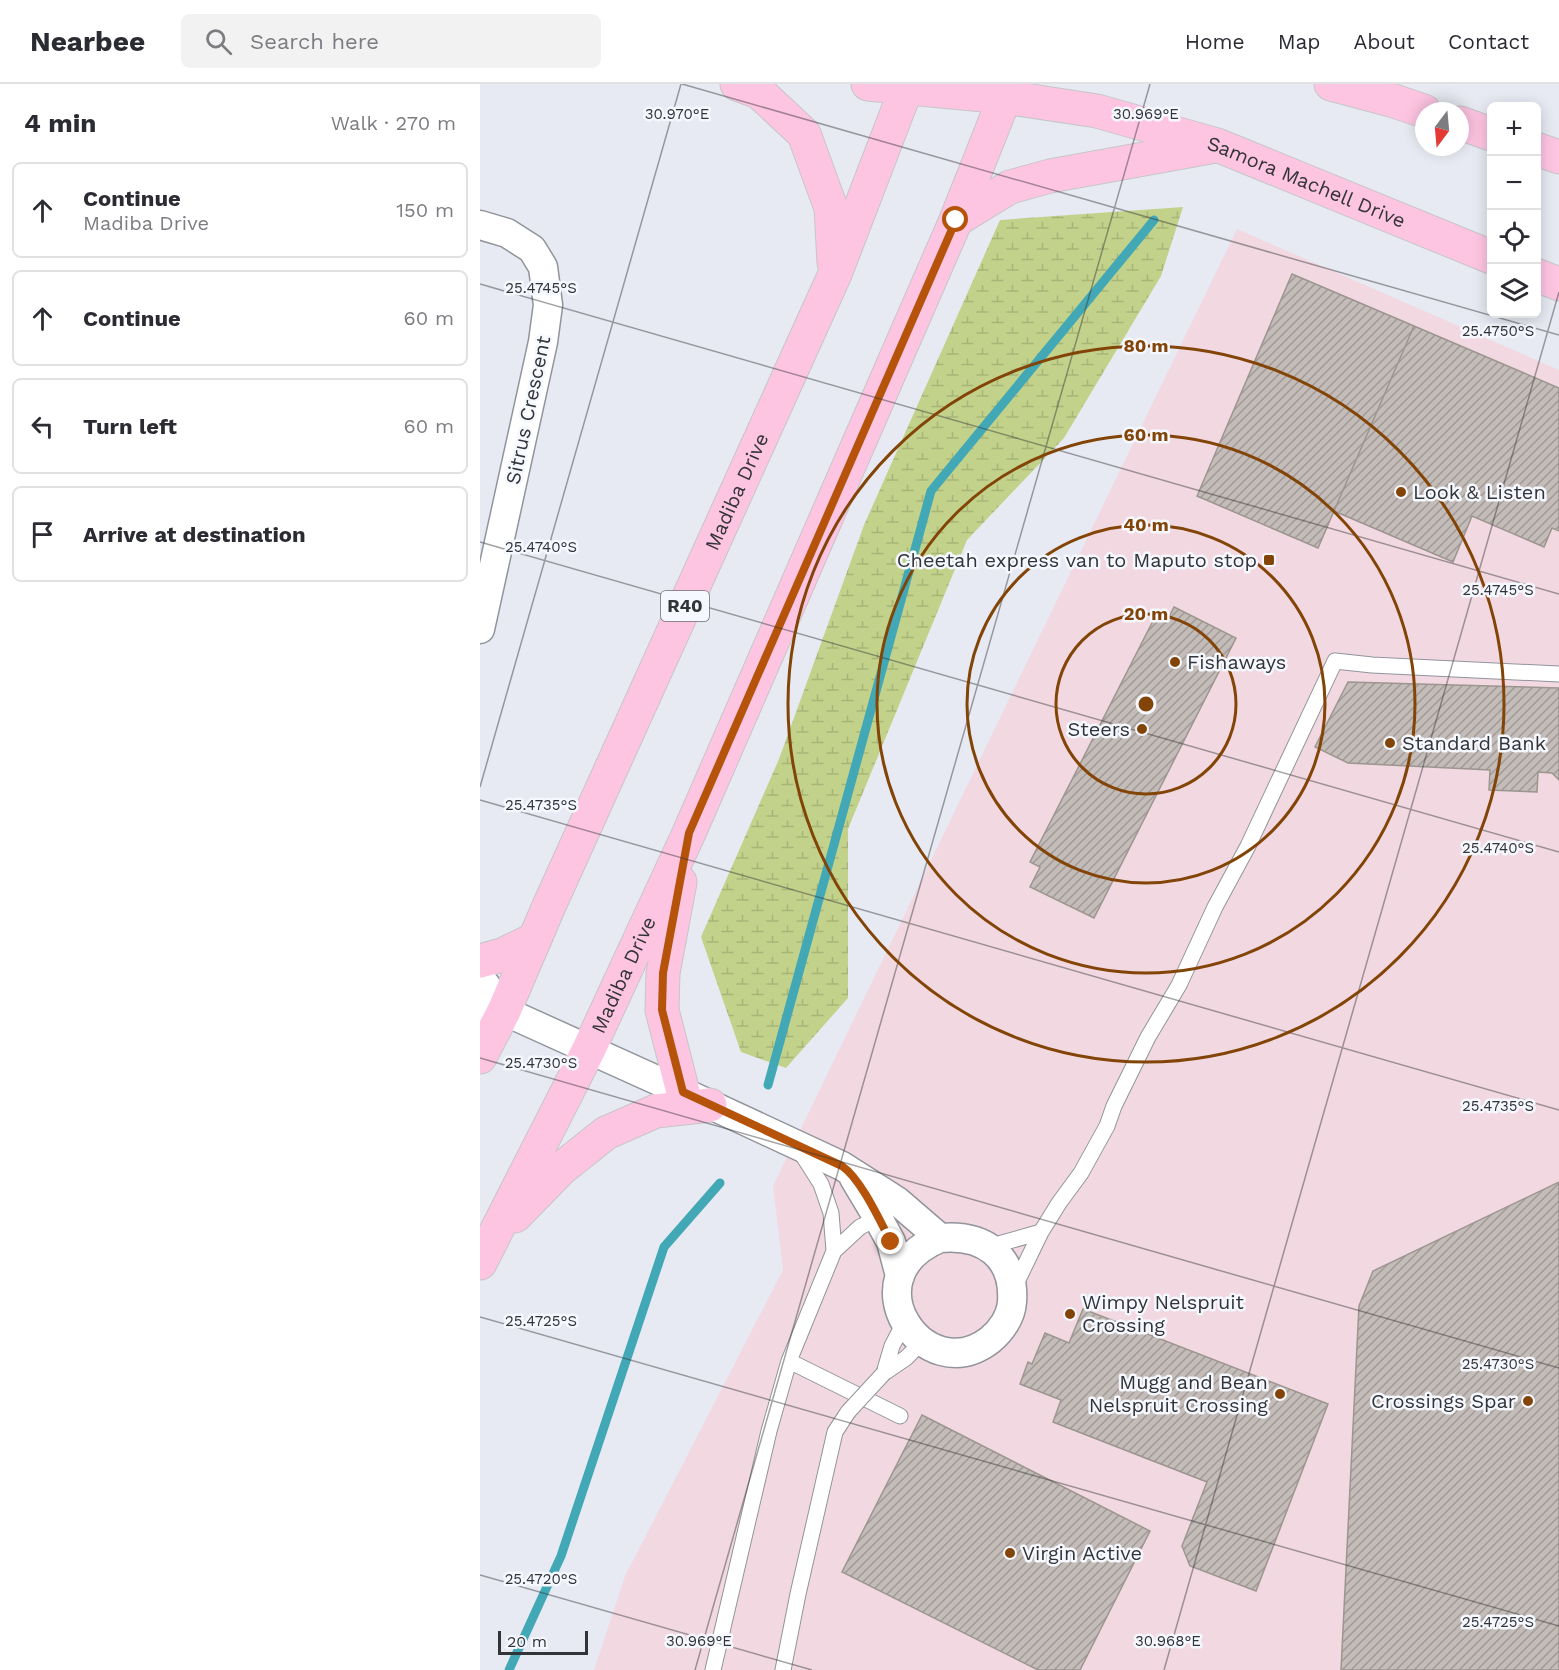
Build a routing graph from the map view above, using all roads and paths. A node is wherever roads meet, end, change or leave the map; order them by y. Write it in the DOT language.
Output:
graph roads {
  1 [pos="737,84"];
  2 [pos="868,84"];
  3 [pos="1331,84"];
  4 [pos="907,86"];
  5 [pos="1008,90"];
  6 [pos="1415,108"];
  7 [pos="1469,126"];
  8 [pos="1487,133"];
  9 [pos="1217,146"];
  10 [pos="1541,151"];
  11 [pos="1559,157"];
  12 [pos="956,220"];
  13 [pos="480,225"];
  14 [pos="1487,255"];
  15 [pos="835,274"];
  16 [pos="1541,277"];
  17 [pos="1559,284"];
  18 [pos="480,629"];
  19 [pos="1559,674"];
  20 [pos="689,833"];
  21 [pos="535,939"];
  22 [pos="480,962"];
  23 [pos="480,982"];
  24 [pos="492,1011"];
  25 [pos="589,1049"];
  26 [pos="480,1058"];
  27 [pos="697,1098"];
  28 [pos="797,1146"];
  29 [pos="851,1173"];
  30 [pos="878,1218"];
  31 [pos="1041,1232"];
  32 [pos="940,1238"];
  33 [pos="988,1246"];
  34 [pos="486,1251"];
  35 [pos="834,1251"];
  36 [pos="900,1276"];
  37 [pos="1013,1291"];
  38 [pos="913,1333"];
  39 [pos="789,1361"];
  40 [pos="884,1373"];
  41 [pos="900,1416"];
  42 [pos="713,1670"];
  43 [pos="783,1670"];
  1 -- 15 [label="main road"];
  2 -- 4 [label="main road, Samora Machell Drive"];
  3 -- 6 [label="main road"];
  4 -- 5 [label="main road, Samora Machell Drive"];
  4 -- 15 [label="main road, Madiba Drive / R40"];
  5 -- 9 [label="main road, Samora Machell Drive"];
  5 -- 12 [label="main road, Madiba Drive"];
  7 -- 8 [label="main road"];
  9 -- 12 [label="main road"];
  9 -- 14 [label="main road, Samora Machell Drive"];
  10 -- 11 [label="main road"];
  12 -- 20 [label="main road, Madiba Drive"];
  13 -- 18 [label="street, Sitrus Crescent"];
  15 -- 21 [label="main road, Madiba Drive / R40"];
  16 -- 17 [label="main road"];
  19 -- 31 [label="lane"];
  20 -- 25 [label="main road, Madiba Drive"];
  20 -- 27 [label="main road"];
  21 -- 22 [label="main road"];
  21 -- 24 [label="main road, Madiba Drive / R40"];
  23 -- 24 [label="street"];
  24 -- 25 [label="street"];
  24 -- 26 [label="main road, Madiba Drive / R40"];
  25 -- 27 [label="street"];
  25 -- 34 [label="main road, Madiba Drive"];
  27 -- 28 [label="street"];
  27 -- 34 [label="main road"];
  28 -- 29 [label="street"];
  28 -- 35 [label="lane"];
  29 -- 30 [label="street"];
  29 -- 32 [label="street"];
  30 -- 35 [label="lane"];
  30 -- 36 [label="street"];
  31 -- 33 [label="lane"];
  31 -- 37 [label="lane"];
  32 -- 33 [label="street"];
  32 -- 36 [label="street"];
  33 -- 37 [label="street"];
  35 -- 39 [label="lane"];
  36 -- 38 [label="street"];
  37 -- 38 [label="street"];
  38 -- 40 [label="lane"];
  38 -- 40 [label="lane"];
  39 -- 41 [label="lane"];
  39 -- 42 [label="lane"];
  40 -- 43 [label="lane, bridge"];
}
